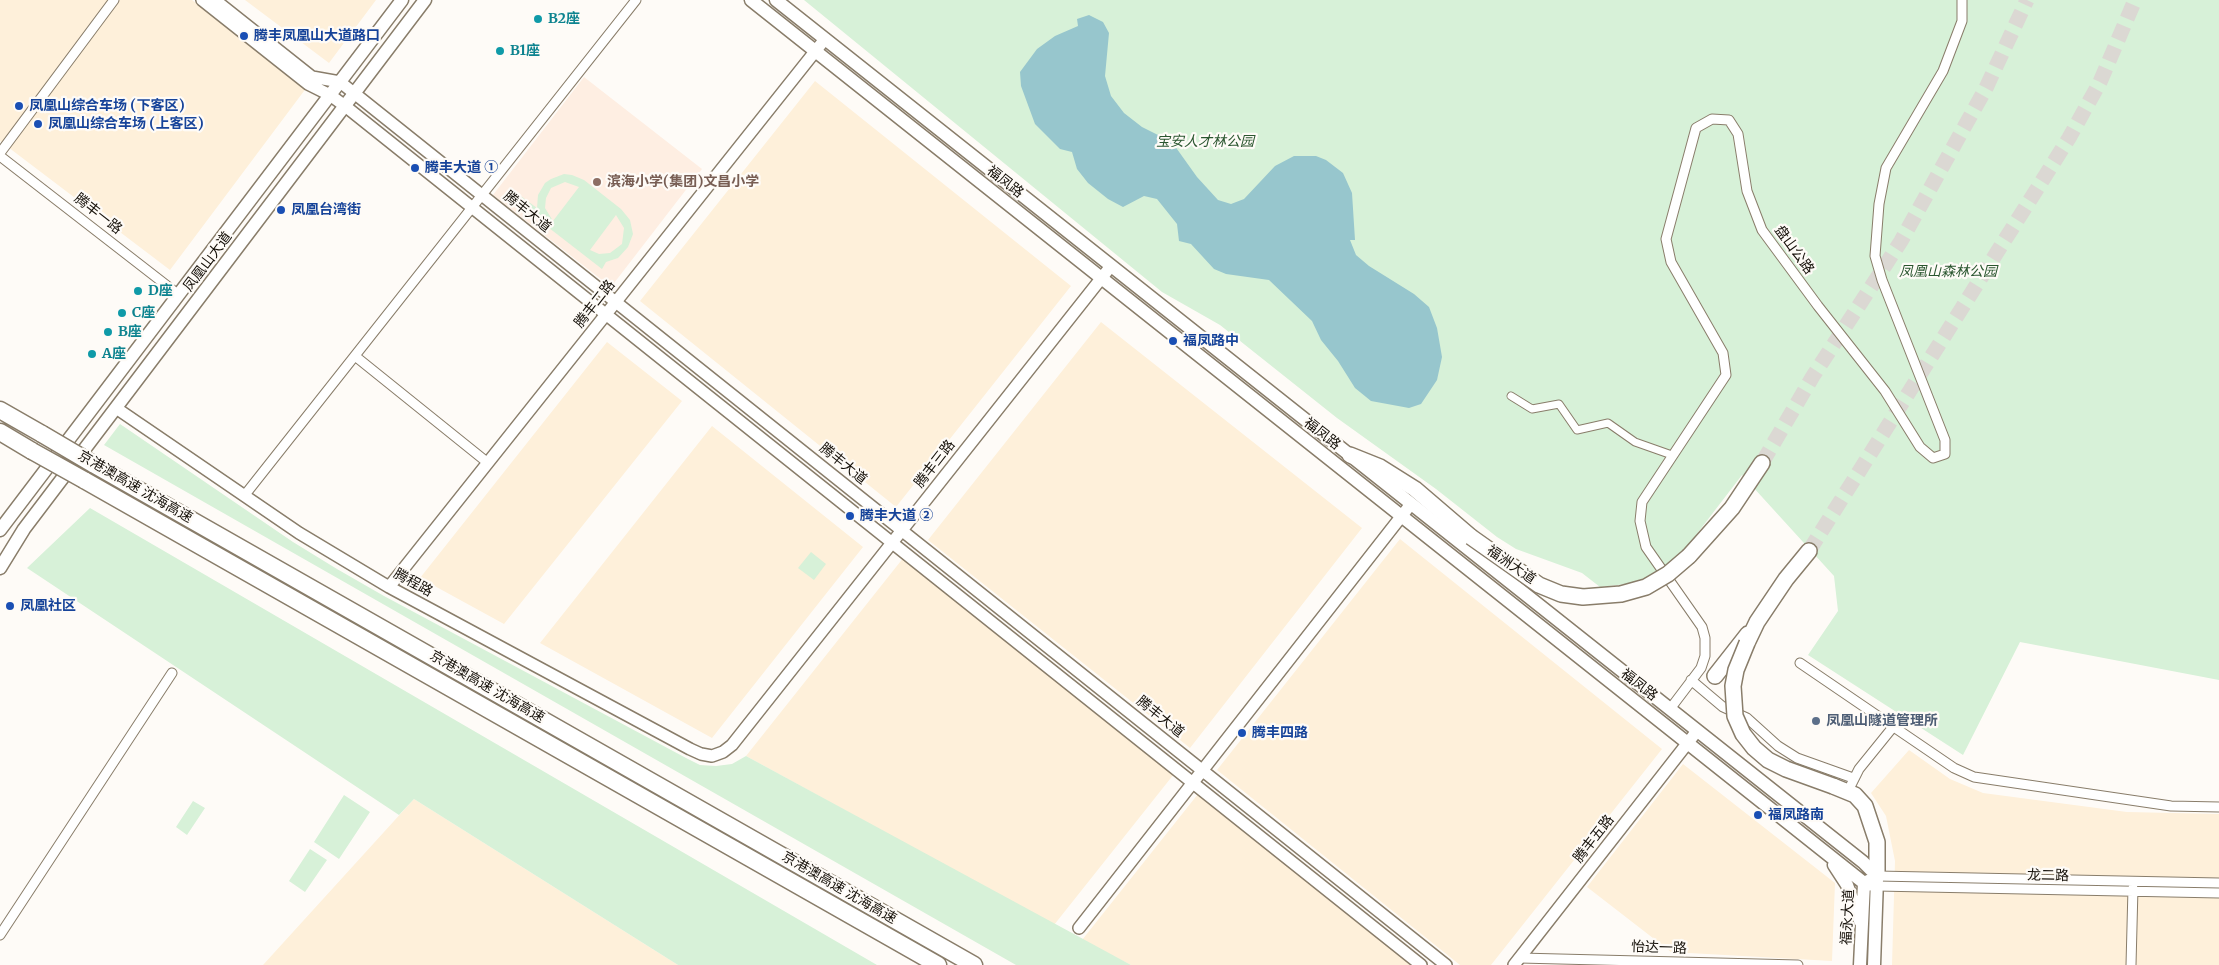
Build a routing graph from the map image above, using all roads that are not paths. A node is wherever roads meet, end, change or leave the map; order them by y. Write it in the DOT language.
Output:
graph roads {
  1 [pos="114,0"];
  2 [pos="202,0"];
  3 [pos="215,0"];
  4 [pos="402,0"];
  5 [pos="425,0"];
  6 [pos="636,0"];
  7 [pos="751,0"];
  8 [pos="776,0"];
  9 [pos="1962,0"];
  10 [pos="825,39"];
  11 [pos="816,51"];
  12 [pos="340,82"];
  13 [pos="354,93"];
  14 [pos="330,95"];
  15 [pos="345,106"];
  16 [pos="0,154"];
  17 [pos="482,195"];
  18 [pos="472,207"];
  19 [pos="1111,266"];
  20 [pos="1101,278"];
  21 [pos="179,295"];
  22 [pos="616,302"];
  23 [pos="606,314"];
  24 [pos="355,356"];
  25 [pos="1228,359"];
  26 [pos="1219,371"];
  27 [pos="1511,396"];
  28 [pos="116,408"];
  29 [pos="0,410"];
  30 [pos="0,432"];
  31 [pos="1669,454"];
  32 [pos="1350,455"];
  33 [pos="488,463"];
  34 [pos="1762,463"];
  35 [pos="244,496"];
  36 [pos="1411,504"];
  37 [pos="1402,516"];
  38 [pos="0,530"];
  39 [pos="902,530"];
  40 [pos="892,543"];
  41 [pos="1809,551"];
  42 [pos="0,568"];
  43 [pos="389,587"];
  44 [pos="1757,622"];
  45 [pos="1800,663"];
  46 [pos="172,673"];
  47 [pos="1716,676"];
  48 [pos="1691,680"];
  49 [pos="1670,709"];
  50 [pos="1893,726"];
  51 [pos="1698,731"];
  52 [pos="1688,743"];
  53 [pos="712,756"];
  54 [pos="1202,770"];
  55 [pos="1193,783"];
  56 [pos="1845,785"];
  57 [pos="2219,808"];
  58 [pos="1823,850"];
  59 [pos="1873,882"];
  60 [pos="2133,882"];
  61 [pos="2219,883"];
  62 [pos="2133,892"];
  63 [pos="2219,893"];
  64 [pos="1079,928"];
  65 [pos="1862,932"];
  66 [pos="0,935"];
  67 [pos="1517,961"];
  68 [pos="938,965"];
  69 [pos="974,965"];
  70 [pos="1421,965"];
  71 [pos="1446,965"];
  72 [pos="1798,965"];
  73 [pos="1860,965"];
  74 [pos="1874,965"];
  75 [pos="2131,965"];
  1 -- 16 [label="street"];
  2 -- 14 [label="street"];
  3 -- 12 [label="street, 腾丰大道"];
  4 -- 12 [label="main road, 凤凰山大道"];
  5 -- 13 [label="main road, 凤凰山大道"];
  6 -- 17 [label="street"];
  7 -- 11 [label="main road, 福凤路"];
  8 -- 10 [label="main road, 福凤路"];
  9 -- 48 [label="street, 盘山公路"];
  10 -- 11 [label="street, 腾丰二路"];
  10 -- 19 [label="main road, 福凤路"];
  11 -- 20 [label="main road, 福凤路"];
  11 -- 22 [label="street, 腾丰二路"];
  12 -- 13 [label="street, 腾丰大道"];
  12 -- 14 [label="main road, 凤凰山大道"];
  13 -- 15 [label="main road, 凤凰山大道"];
  13 -- 17 [label="street, 腾丰大道"];
  14 -- 15 [label="street"];
  14 -- 21 [label="main road, 凤凰山大道"];
  15 -- 18 [label="street"];
  15 -- 28 [label="main road, 凤凰山大道"];
  16 -- 21 [label="street, 腾丰一路"];
  17 -- 18 [label="street"];
  17 -- 22 [label="street, 腾丰大道"];
  18 -- 23 [label="street"];
  18 -- 24 [label="street"];
  19 -- 20 [label="street, 腾丰三路"];
  19 -- 25 [label="main road, 福凤路"];
  20 -- 26 [label="main road, 福凤路"];
  20 -- 39 [label="street, 腾丰三路"];
  21 -- 38 [label="main road, 凤凰山大道"];
  22 -- 23 [label="street, 腾丰二路"];
  22 -- 39 [label="street, 腾丰大道"];
  23 -- 33 [label="street, 腾丰二路"];
  23 -- 40 [label="street"];
  24 -- 33 [label="street"];
  24 -- 35 [label="street"];
  25 -- 26 [label="main road"];
  25 -- 32 [label="main road, 福凤路"];
  26 -- 37 [label="main road, 福凤路"];
  27 -- 31 [label="street"];
  28 -- 35 [label="street, 腾程路"];
  28 -- 42 [label="main road, 凤凰山大道"];
  29 -- 69 [label="highway, 京港澳高速 沈海高速, bridge"];
  30 -- 68 [label="highway, 京港澳高速 沈海高速, bridge"];
  32 -- 34 [label="main road, 福洲大道, bridge"];
  32 -- 36 [label="main road, 福凤路"];
  33 -- 43 [label="street, 腾丰二路"];
  35 -- 43 [label="street, 腾程路"];
  36 -- 37 [label="street"];
  36 -- 49 [label="main road, 福凤路"];
  37 -- 52 [label="main road, 福凤路"];
  37 -- 54 [label="street"];
  39 -- 40 [label="street, 腾丰三路"];
  39 -- 54 [label="street, 腾丰大道"];
  40 -- 53 [label="street, 腾丰三路"];
  40 -- 55 [label="street"];
  41 -- 44 [label="main road"];
  43 -- 53 [label="street, 腾程路"];
  44 -- 47 [label="main road"];
  44 -- 56 [label="main road, bridge"];
  45 -- 50 [label="street"];
  46 -- 66 [label="street"];
  48 -- 49 [label="street, 盘山公路"];
  48 -- 56 [label="street"];
  49 -- 51 [label="main road, 福凤路"];
  50 -- 56 [label="street"];
  50 -- 57 [label="street"];
  51 -- 52 [label="street, 腾丰五路"];
  51 -- 59 [label="main road, 福凤路"];
  52 -- 58 [label="main road, 福凤路"];
  52 -- 67 [label="street, 腾丰五路"];
  54 -- 55 [label="street"];
  54 -- 71 [label="street, 腾丰大道"];
  55 -- 64 [label="street"];
  55 -- 70 [label="street"];
  56 -- 59 [label="main road"];
  58 -- 59 [label="main road, 福凤路"];
  58 -- 65 [label="main road"];
  59 -- 60 [label="street, 龙二路"];
  59 -- 62 [label="street, 龙二路"];
  59 -- 65 [label="main road, 福永大道"];
  59 -- 74 [label="main road, 福永大道"];
  60 -- 61 [label="street, 龙二路"];
  60 -- 62 [label="street"];
  62 -- 63 [label="street, 龙二路"];
  62 -- 75 [label="street"];
  65 -- 73 [label="main road, 福永大道"];
  67 -- 72 [label="street, 怡达一路"];
}
